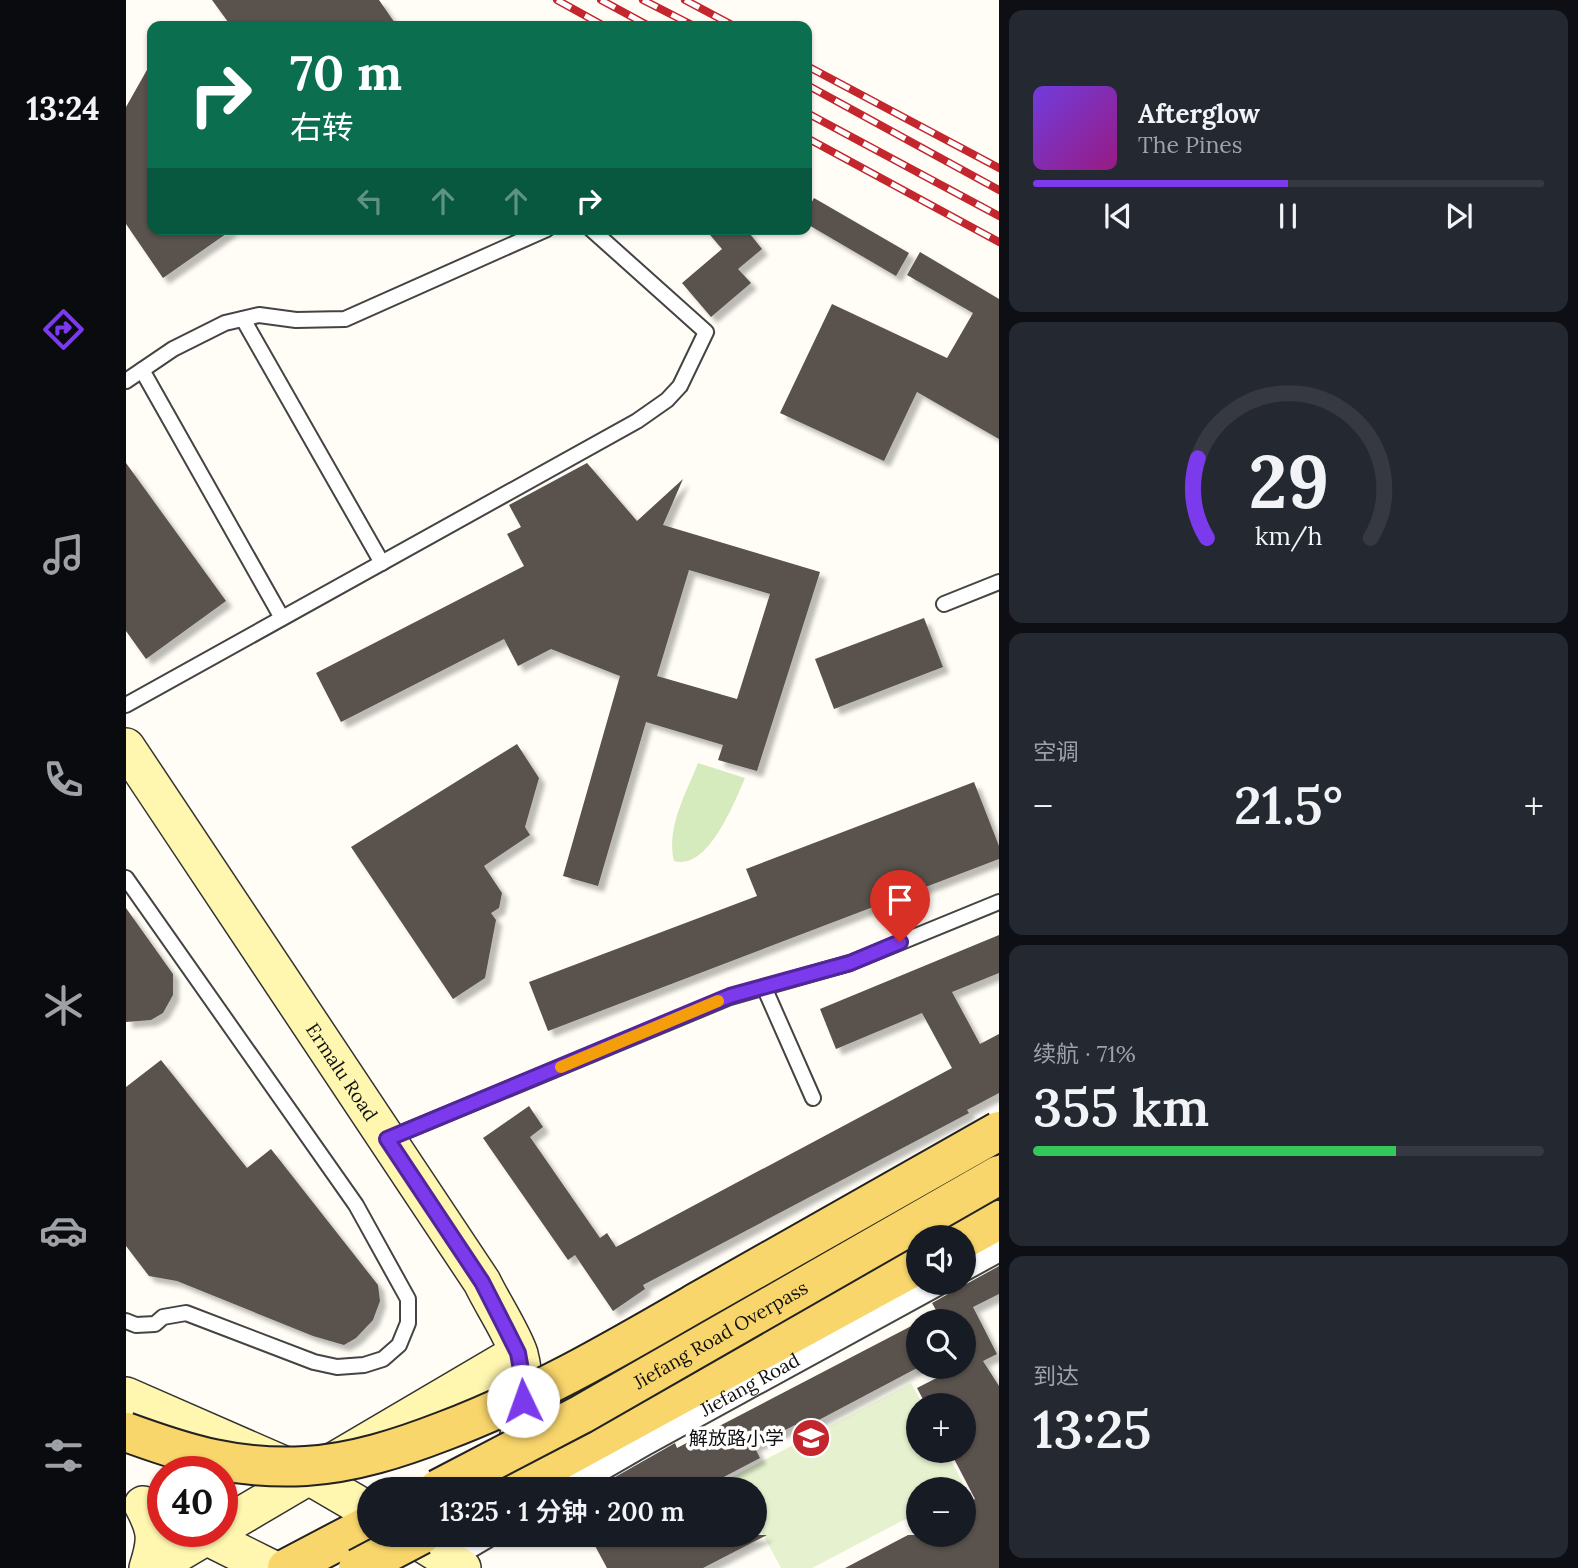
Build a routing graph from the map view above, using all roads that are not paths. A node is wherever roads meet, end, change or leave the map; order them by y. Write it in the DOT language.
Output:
graph roads {
  1 [pos="534,235"];
  2 [pos="598,235"];
  3 [pos="243,319"];
  4 [pos="142,370"];
  5 [pos="126,381"];
  6 [pos="382,563"];
  7 [pos="999,582"];
  8 [pos="944,604"];
  9 [pos="282,618"];
  10 [pos="126,705"];
  11 [pos="126,747"];
  12 [pos="126,878"];
  13 [pos="999,902"];
  14 [pos="764,987"];
  15 [pos="813,1098"];
  16 [pos="999,1131"];
  17 [pos="387,1139"];
  18 [pos="999,1175"];
  19 [pos="999,1220"];
  20 [pos="976,1232"];
  21 [pos="999,1248"];
  22 [pos="976,1260"];
  23 [pos="906,1271"];
  24 [pos="913,1295"];
  25 [pos="126,1321"];
  26 [pos="518,1353"];
  27 [pos="126,1396"];
  28 [pos="126,1432"];
  29 [pos="309,1476"];
  30 [pos="461,1477"];
  31 [pos="506,1477"];
  32 [pos="529,1477"];
  33 [pos="584,1477"];
  34 [pos="357,1504"];
  35 [pos="144,1506"];
  36 [pos="238,1516"];
  37 [pos="357,1531"];
  38 [pos="185,1547"];
  39 [pos="235,1547"];
  40 [pos="444,1553"];
  41 [pos="150,1568"];
  42 [pos="270,1568"];
  43 [pos="287,1568"];
  44 [pos="358,1568"];
  1 -- 3 [label="lane"];
  2 -- 6 [label="lane"];
  3 -- 4 [label="lane"];
  3 -- 6 [label="lane"];
  4 -- 5 [label="lane"];
  4 -- 9 [label="lane"];
  6 -- 9 [label="lane"];
  7 -- 8 [label="lane"];
  9 -- 10 [label="lane"];
  11 -- 17 [label="street, Ermalu Road"];
  12 -- 25 [label="lane"];
  13 -- 14 [label="lane"];
  14 -- 15 [label="lane"];
  14 -- 17 [label="lane"];
  16 -- 28 [label="main road, bridge"];
  17 -- 26 [label="street, Ermalu Road"];
  18 -- 30 [label="main road, Jiefang Road Overpass, bridge"];
  19 -- 20 [label="main road"];
  21 -- 22 [label="street"];
  23 -- 32 [label="main road, Jiefang Road Overpass"];
  24 -- 33 [label="street, Jiefang Road"];
  26 -- 29 [label="street"];
  26 -- 31 [label="street, Ermalu Road"];
  27 -- 29 [label="street"];
  29 -- 34 [label="street"];
  29 -- 36 [label="street"];
  35 -- 41 [label="street"];
  37 -- 43 [label="main road"];
  38 -- 41 [label="street"];
  39 -- 42 [label="street"];
  40 -- 44 [label="main road, bridge"];
}
